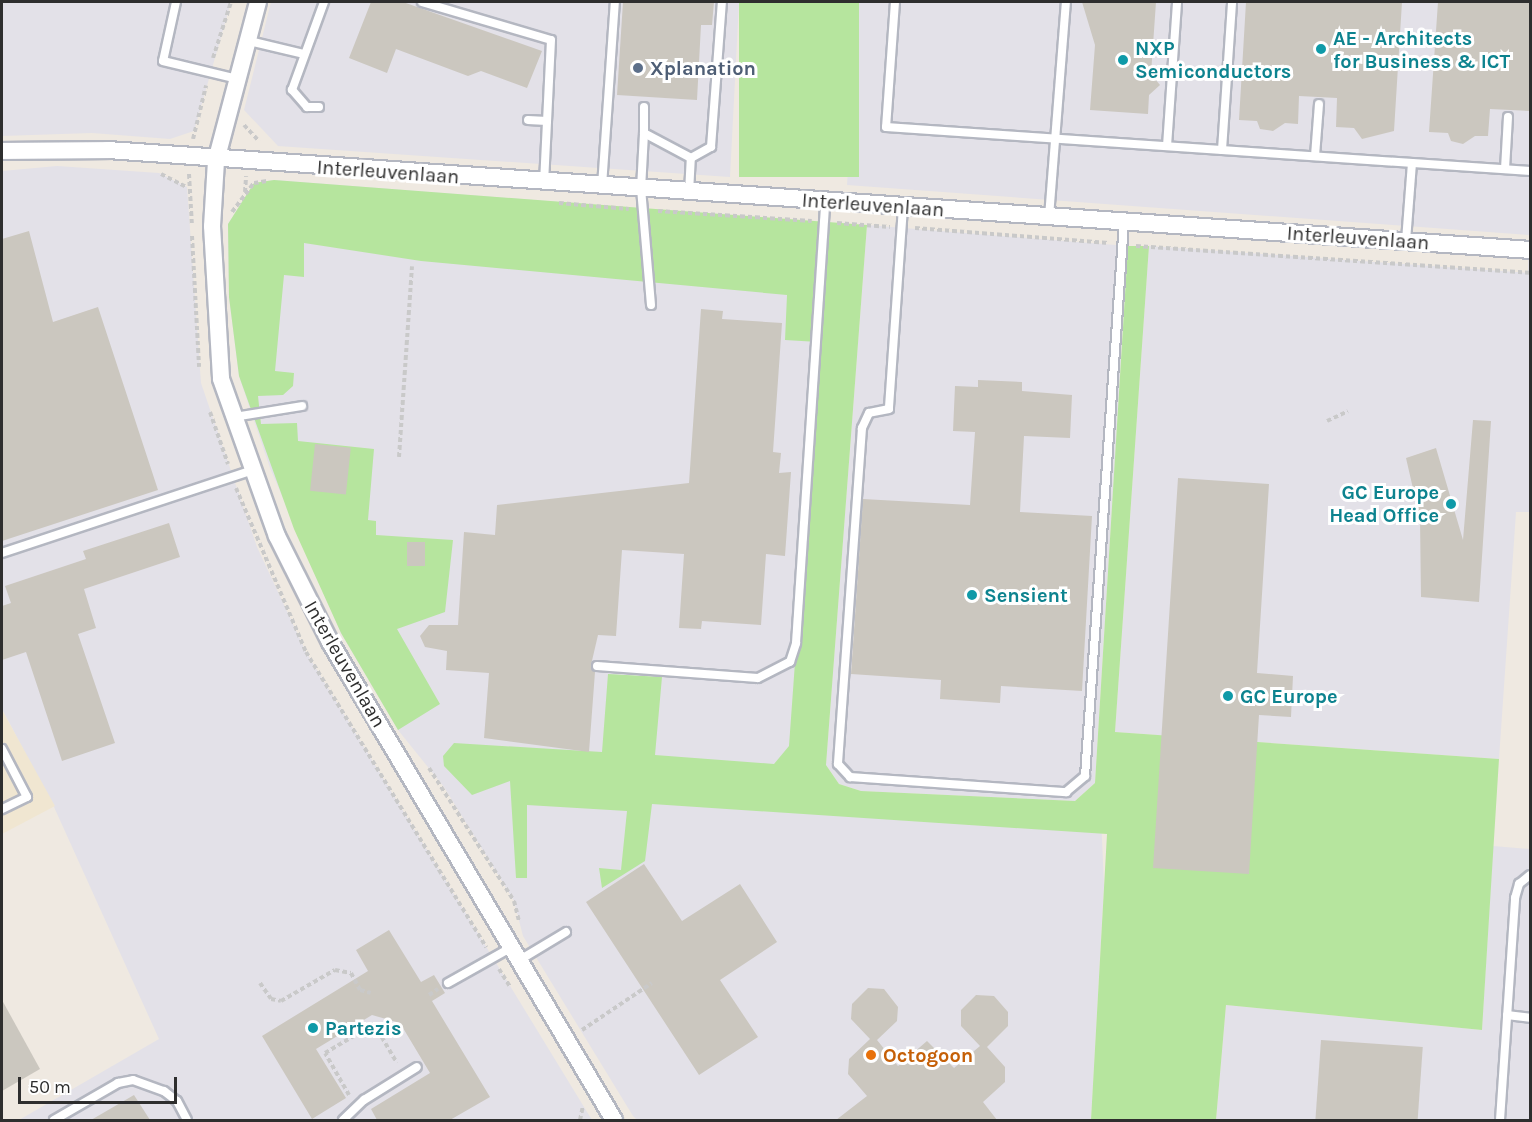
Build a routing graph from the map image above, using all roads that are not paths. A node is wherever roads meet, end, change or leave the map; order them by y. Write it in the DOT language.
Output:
graph roads {
  1 [pos="177,2"];
  2 [pos="258,2"];
  3 [pos="324,2"];
  4 [pos="422,2"];
  5 [pos="615,2"];
  6 [pos="722,2"];
  7 [pos="895,2"];
  8 [pos="1066,2"];
  9 [pos="1177,2"];
  10 [pos="1232,2"];
  11 [pos="244,40"];
  12 [pos="303,54"];
  13 [pos="234,78"];
  14 [pos="1319,104"];
  15 [pos="319,107"];
  16 [pos="644,107"];
  17 [pos="1508,117"];
  18 [pos="528,120"];
  19 [pos="547,121"];
  20 [pos="644,133"];
  21 [pos="1056,139"];
  22 [pos="1167,146"];
  23 [pos="1222,150"];
  24 [pos="2,151"];
  25 [pos="1315,156"];
  26 [pos="691,158"];
  27 [pos="216,161"];
  28 [pos="1412,163"];
  29 [pos="1505,169"];
  30 [pos="1530,171"];
  31 [pos="544,183"];
  32 [pos="602,187"];
  33 [pos="641,189"];
  34 [pos="689,193"];
  35 [pos="825,202"];
  36 [pos="903,207"];
  37 [pos="1049,217"];
  38 [pos="1124,222"];
  39 [pos="1406,241"];
  40 [pos="1530,250"];
  41 [pos="651,304"];
  42 [pos="302,406"];
  43 [pos="234,417"];
  44 [pos="253,470"];
  45 [pos="2,553"];
  46 [pos="597,666"];
  47 [pos="2,749"];
  48 [pos="2,809"];
  49 [pos="1530,875"];
  50 [pos="566,932"];
  51 [pos="514,955"];
  52 [pos="448,983"];
  53 [pos="1507,1015"];
  54 [pos="1530,1018"];
  55 [pos="417,1067"];
  56 [pos="54,1120"];
  57 [pos="187,1120"];
  58 [pos="344,1120"];
  59 [pos="614,1120"];
  60 [pos="1500,1120"];
  1 -- 13 [label="lane"];
  2 -- 11 [label="street"];
  3 -- 12 [label="lane"];
  4 -- 19 [label="lane"];
  5 -- 32 [label="lane"];
  6 -- 26 [label="lane"];
  7 -- 21 [label="lane"];
  8 -- 21 [label="lane"];
  9 -- 22 [label="lane"];
  10 -- 23 [label="lane"];
  11 -- 12 [label="lane"];
  11 -- 13 [label="street"];
  12 -- 15 [label="lane"];
  13 -- 27 [label="street"];
  14 -- 25 [label="lane"];
  16 -- 20 [label="lane"];
  17 -- 29 [label="lane"];
  18 -- 19 [label="lane"];
  19 -- 31 [label="lane"];
  20 -- 26 [label="lane"];
  20 -- 33 [label="lane"];
  21 -- 22 [label="lane"];
  21 -- 37 [label="lane"];
  22 -- 23 [label="lane"];
  23 -- 25 [label="lane"];
  24 -- 27 [label="street, Interleuvenlaan"];
  25 -- 28 [label="lane"];
  26 -- 34 [label="lane"];
  27 -- 31 [label="street, Interleuvenlaan"];
  27 -- 43 [label="street, Interleuvenlaan"];
  28 -- 29 [label="lane"];
  28 -- 39 [label="lane"];
  29 -- 30 [label="lane"];
  31 -- 32 [label="street, Interleuvenlaan"];
  32 -- 33 [label="street, Interleuvenlaan"];
  33 -- 34 [label="street, Interleuvenlaan"];
  33 -- 41 [label="lane"];
  34 -- 35 [label="street, Interleuvenlaan"];
  35 -- 36 [label="street, Interleuvenlaan"];
  35 -- 46 [label="lane"];
  36 -- 37 [label="street, Interleuvenlaan"];
  36 -- 38 [label="lane"];
  37 -- 38 [label="street, Interleuvenlaan"];
  38 -- 39 [label="street, Interleuvenlaan"];
  39 -- 40 [label="street, Interleuvenlaan"];
  42 -- 43 [label="lane"];
  43 -- 44 [label="street, Interleuvenlaan"];
  44 -- 45 [label="lane"];
  44 -- 51 [label="street, Interleuvenlaan"];
  47 -- 48 [label="lane"];
  49 -- 53 [label="lane"];
  50 -- 51 [label="lane"];
  51 -- 52 [label="lane"];
  51 -- 59 [label="street, Interleuvenlaan"];
  53 -- 54 [label="lane"];
  53 -- 60 [label="lane"];
  55 -- 58 [label="lane"];
  56 -- 57 [label="lane"];
}
